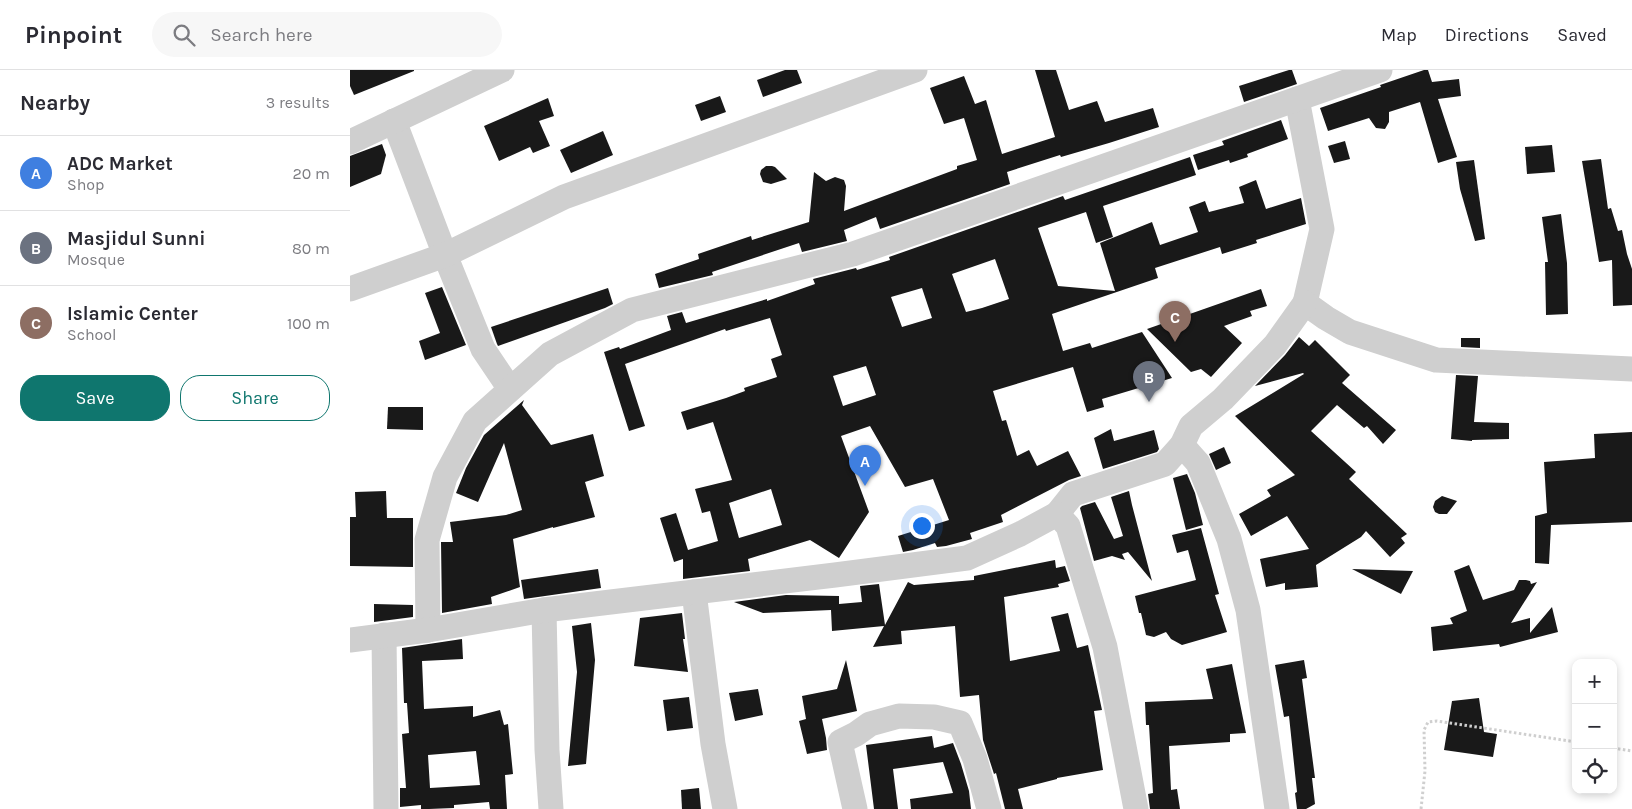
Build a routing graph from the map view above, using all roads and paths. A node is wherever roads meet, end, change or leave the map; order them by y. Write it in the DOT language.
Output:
graph roads {
  1 [pos="502,70"];
  2 [pos="915,70"];
  3 [pos="1380,70"];
  4 [pos="1297,99"];
  5 [pos="394,121"];
  6 [pos="350,142"];
  7 [pos="445,255"];
  8 [pos="350,289"];
  9 [pos="1305,302"];
  10 [pos="1632,369"];
  11 [pos="510,389"];
  12 [pos="1182,445"];
  13 [pos="1057,514"];
  14 [pos="694,592"];
  15 [pos="544,610"];
  16 [pos="428,630"];
  17 [pos="384,635"];
  18 [pos="350,640"];
  19 [pos="1572,741"];
  20 [pos="1617,749"];
  21 [pos="1632,751"];
  22 [pos="386,809"];
  23 [pos="551,809"];
  24 [pos="725,809"];
  25 [pos="855,809"];
  26 [pos="989,809"];
  27 [pos="1136,809"];
  28 [pos="1277,809"];
  29 [pos="1421,809"];
  1 -- 5 [label="street"];
  2 -- 7 [label="street"];
  3 -- 4 [label="street"];
  4 -- 9 [label="street"];
  4 -- 11 [label="street"];
  5 -- 6 [label="street"];
  5 -- 7 [label="street"];
  7 -- 8 [label="street"];
  7 -- 11 [label="street"];
  9 -- 10 [label="street"];
  9 -- 12 [label="street"];
  11 -- 16 [label="street"];
  12 -- 13 [label="street"];
  12 -- 28 [label="street"];
  13 -- 14 [label="street"];
  13 -- 27 [label="street"];
  14 -- 15 [label="street"];
  14 -- 24 [label="street"];
  15 -- 16 [label="street"];
  15 -- 23 [label="street"];
  16 -- 17 [label="street"];
  17 -- 18 [label="street"];
  17 -- 22 [label="street"];
  19 -- 29 [label="path"];
  20 -- 21 [label="path"];
  25 -- 26 [label="street"];
}
